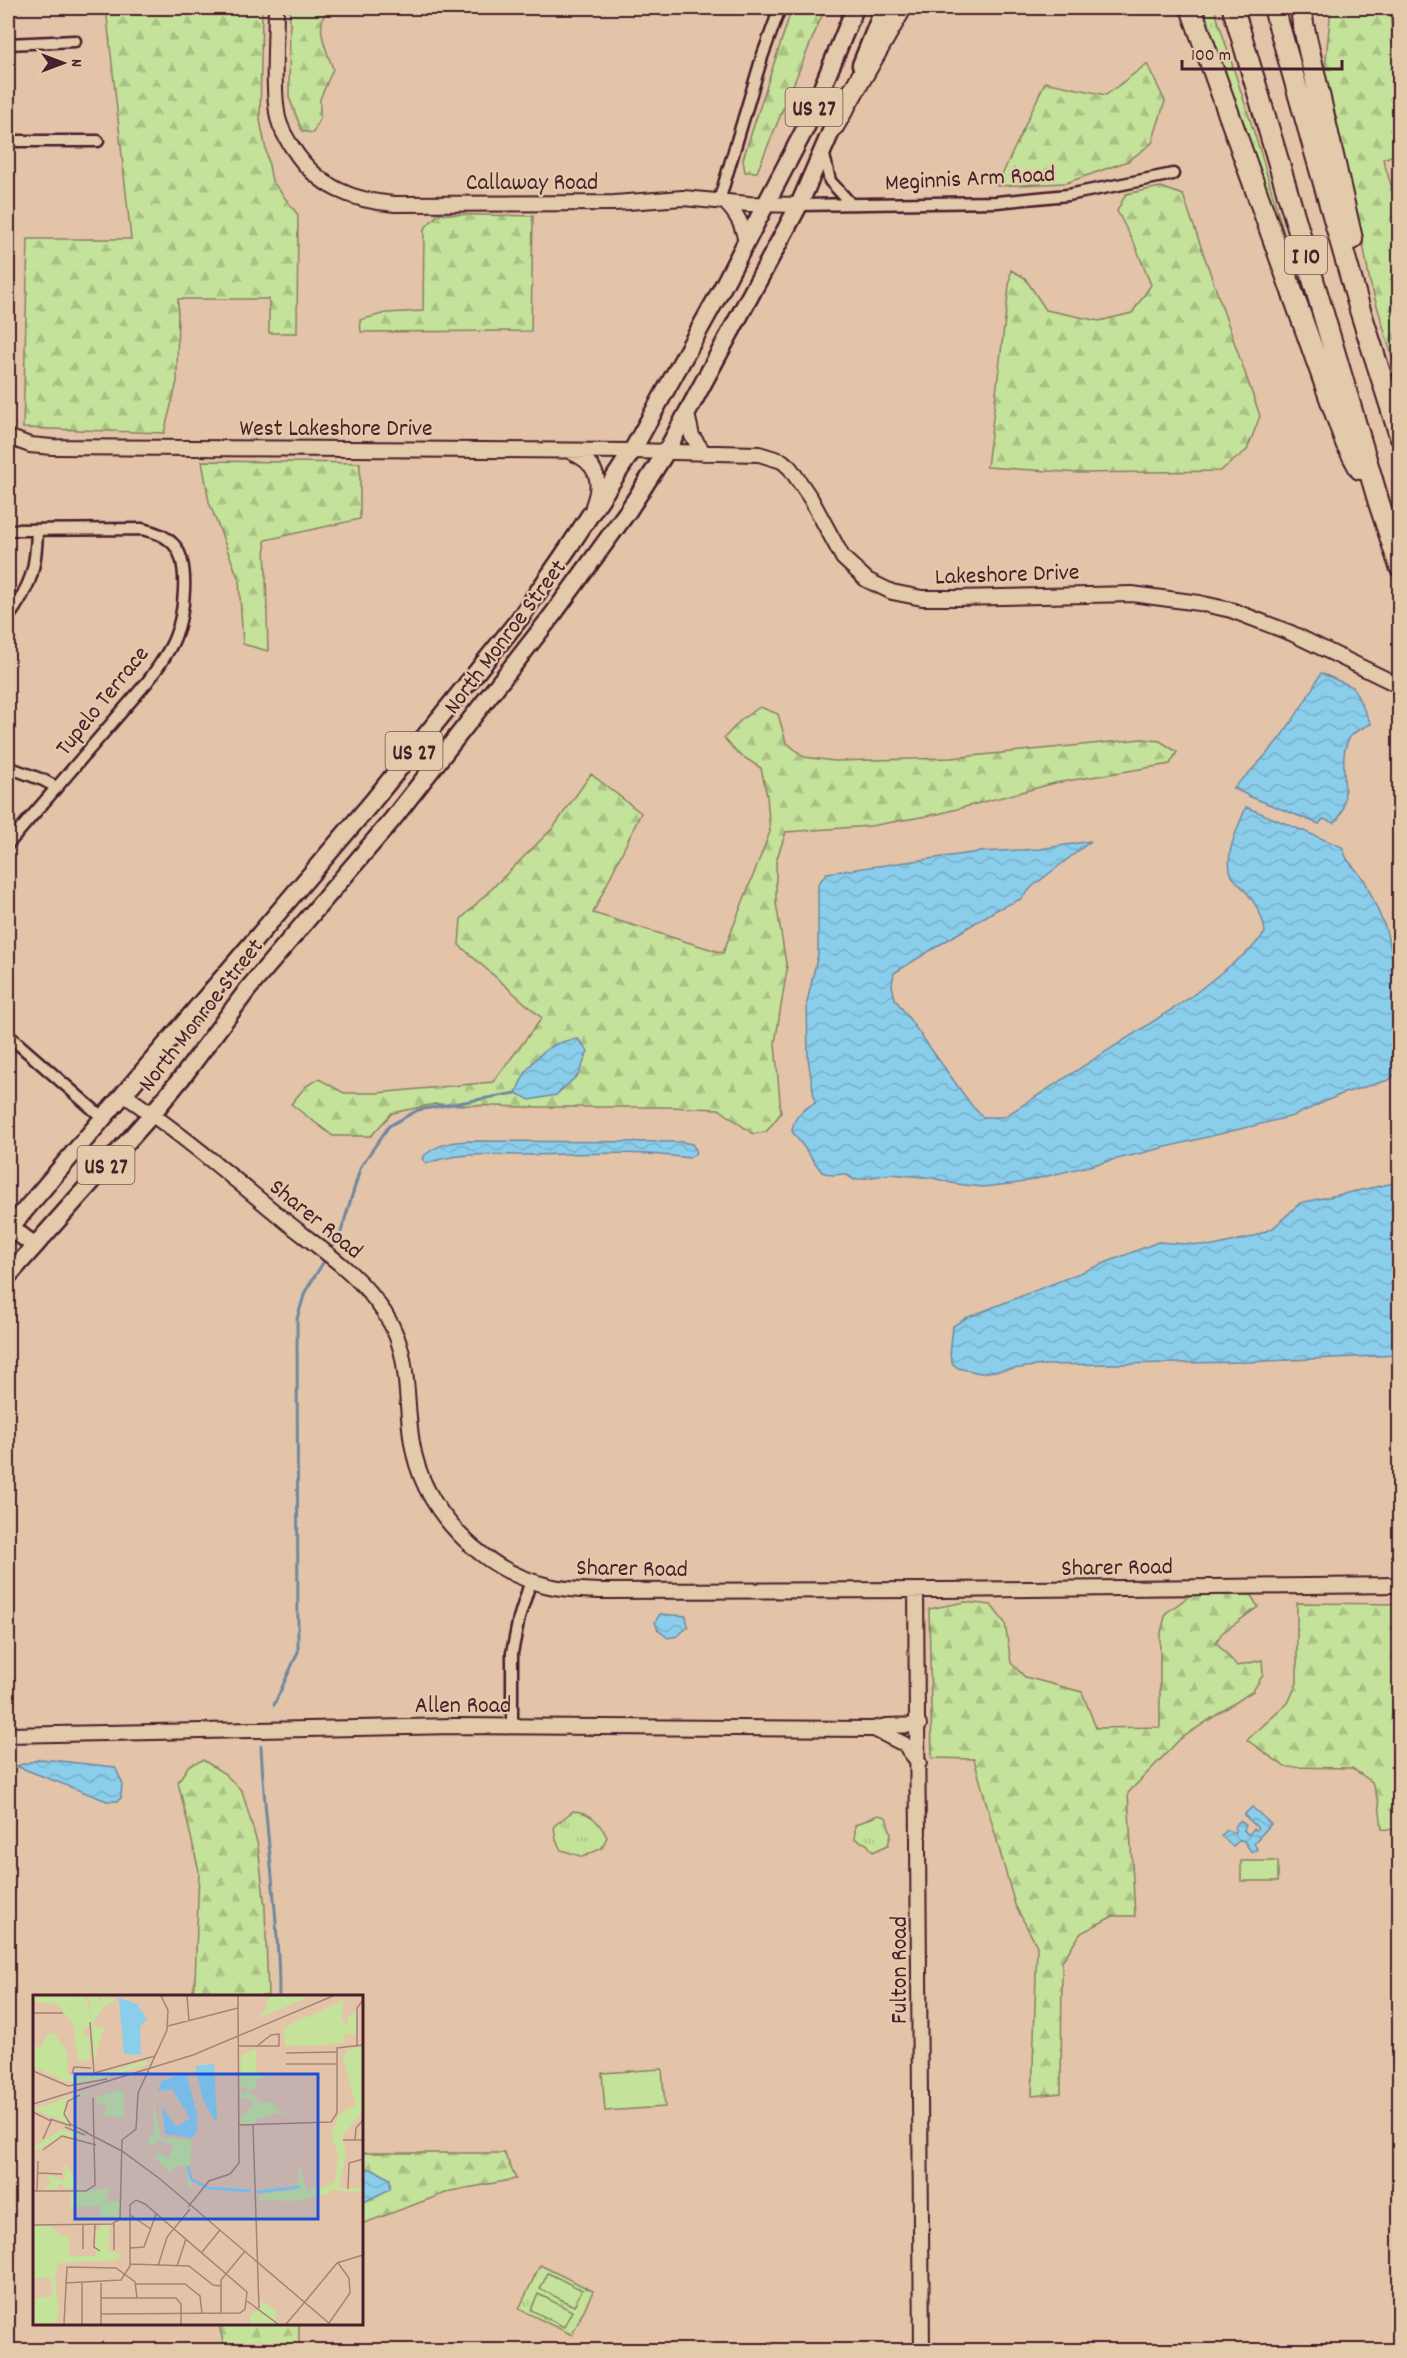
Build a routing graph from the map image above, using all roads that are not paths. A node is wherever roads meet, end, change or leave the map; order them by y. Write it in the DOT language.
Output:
graph roads {
  1 [pos="276,8"];
  2 [pos="780,8"];
  3 [pos="855,8"];
  4 [pos="884,8"];
  5 [pos="901,8"];
  6 [pos="1191,8"];
  7 [pos="1233,8"];
  8 [pos="1274,8"];
  9 [pos="1301,8"];
  10 [pos="75,41"];
  11 [pos="8,44"];
  12 [pos="834,124"];
  13 [pos="8,141"];
  14 [pos="98,141"];
  15 [pos="823,150"];
  16 [pos="1173,174"];
  17 [pos="722,201"];
  18 [pos="766,204"];
  19 [pos="851,204"];
  20 [pos="799,205"];
  21 [pos="746,243"];
  22 [pos="1360,310"];
  23 [pos="687,414"];
  24 [pos="1400,436"];
  25 [pos="8,437"];
  26 [pos="569,451"];
  27 [pos="632,451"];
  28 [pos="666,452"];
  29 [pos="704,453"];
  30 [pos="1379,503"];
  31 [pos="589,515"];
  32 [pos="8,530"];
  33 [pos="37,530"];
  34 [pos="1400,567"];
  35 [pos="8,618"];
  36 [pos="519,618"];
  37 [pos="536,636"];
  38 [pos="1400,686"];
  39 [pos="8,767"];
  40 [pos="56,787"];
  41 [pos="385,787"];
  42 [pos="373,801"];
  43 [pos="406,803"];
  44 [pos="392,820"];
  45 [pos="8,844"];
  46 [pos="269,924"];
  47 [pos="286,945"];
  48 [pos="249,947"];
  49 [pos="269,966"];
  50 [pos="8,1035"];
  51 [pos="123,1094"];
  52 [pos="152,1114"];
  53 [pos="103,1118"];
  54 [pos="9,1229"];
  55 [pos="35,1246"];
  56 [pos="8,1276"];
  57 [pos="531,1580"];
  58 [pos="1400,1585"];
  59 [pos="916,1590"];
  60 [pos="919,1725"];
  61 [pos="512,1726"];
  62 [pos="872,1729"];
  63 [pos="8,1735"];
  64 [pos="919,1763"];
  65 [pos="922,2350"];
  1 -- 17 [label="street, Callaway Road"];
  2 -- 17 [label="street"];
  3 -- 18 [label="main road, North Monroe Street / US 27"];
  4 -- 12 [label="main road, North Monroe Street / US 27"];
  5 -- 12 [label="highway"];
  6 -- 30 [label="highway"];
  7 -- 30 [label="highway, I 10"];
  8 -- 22 [label="highway, I 10"];
  9 -- 22 [label="highway"];
  10 -- 11 [label="street"];
  12 -- 15 [label="main road, North Monroe Street / US 27"];
  13 -- 14 [label="street"];
  15 -- 19 [label="street"];
  15 -- 20 [label="main road, North Monroe Street / US 27"];
  16 -- 19 [label="street, Meginnis Arm Road"];
  17 -- 18 [label="street, Callaway Road"];
  17 -- 21 [label="street"];
  18 -- 20 [label="street, Meginnis Arm Road"];
  18 -- 21 [label="main road, North Monroe Street / US 27"];
  19 -- 20 [label="street, Meginnis Arm Road"];
  20 -- 23 [label="main road, North Monroe Street / US 27"];
  21 -- 27 [label="main road, North Monroe Street / US 27"];
  22 -- 24 [label="highway, I 10"];
  23 -- 28 [label="main road, North Monroe Street / US 27"];
  23 -- 29 [label="street"];
  25 -- 26 [label="street, West Lakeshore Drive"];
  26 -- 27 [label="street, West Lakeshore Drive"];
  26 -- 31 [label="street"];
  27 -- 28 [label="street, West Lakeshore Drive"];
  27 -- 31 [label="main road, North Monroe Street / US 27"];
  28 -- 29 [label="street, Lakeshore Drive"];
  28 -- 37 [label="main road, North Monroe Street / US 27"];
  29 -- 38 [label="street, Lakeshore Drive"];
  30 -- 34 [label="highway, I 10"];
  31 -- 36 [label="main road, North Monroe Street / US 27"];
  32 -- 33 [label="street"];
  33 -- 35 [label="street"];
  33 -- 40 [label="street, Tupelo Terrace"];
  36 -- 37 [label="main road"];
  36 -- 41 [label="main road, North Monroe Street / US 27"];
  37 -- 43 [label="main road, North Monroe Street / US 27"];
  39 -- 40 [label="street"];
  40 -- 45 [label="street, Tupelo Terrace"];
  41 -- 42 [label="main road, North Monroe Street / US 27"];
  41 -- 43 [label="main road"];
  42 -- 44 [label="main road"];
  42 -- 46 [label="main road, North Monroe Street / US 27"];
  43 -- 44 [label="main road, North Monroe Street / US 27"];
  44 -- 47 [label="main road, North Monroe Street / US 27"];
  46 -- 47 [label="main road"];
  46 -- 48 [label="main road, North Monroe Street / US 27"];
  47 -- 49 [label="main road, North Monroe Street / US 27"];
  48 -- 49 [label="main road"];
  48 -- 51 [label="main road, North Monroe Street / US 27"];
  49 -- 52 [label="main road, North Monroe Street / US 27"];
  50 -- 53 [label="street"];
  51 -- 52 [label="street, Sharer Road"];
  51 -- 53 [label="main road, North Monroe Street / US 27"];
  52 -- 55 [label="main road, North Monroe Street / US 27"];
  52 -- 57 [label="street, Sharer Road"];
  53 -- 54 [label="main road, North Monroe Street / US 27"];
  54 -- 55 [label="main road"];
  55 -- 56 [label="main road, North Monroe Street / US 27"];
  57 -- 59 [label="street, Sharer Road"];
  57 -- 61 [label="street"];
  58 -- 59 [label="street, Sharer Road"];
  59 -- 60 [label="street, Fulton Road"];
  60 -- 62 [label="street, Allen Road"];
  60 -- 64 [label="street, Fulton Road"];
  61 -- 62 [label="street, Allen Road"];
  61 -- 63 [label="street, Allen Road"];
  62 -- 64 [label="street"];
  64 -- 65 [label="street, Fulton Road"];
}
